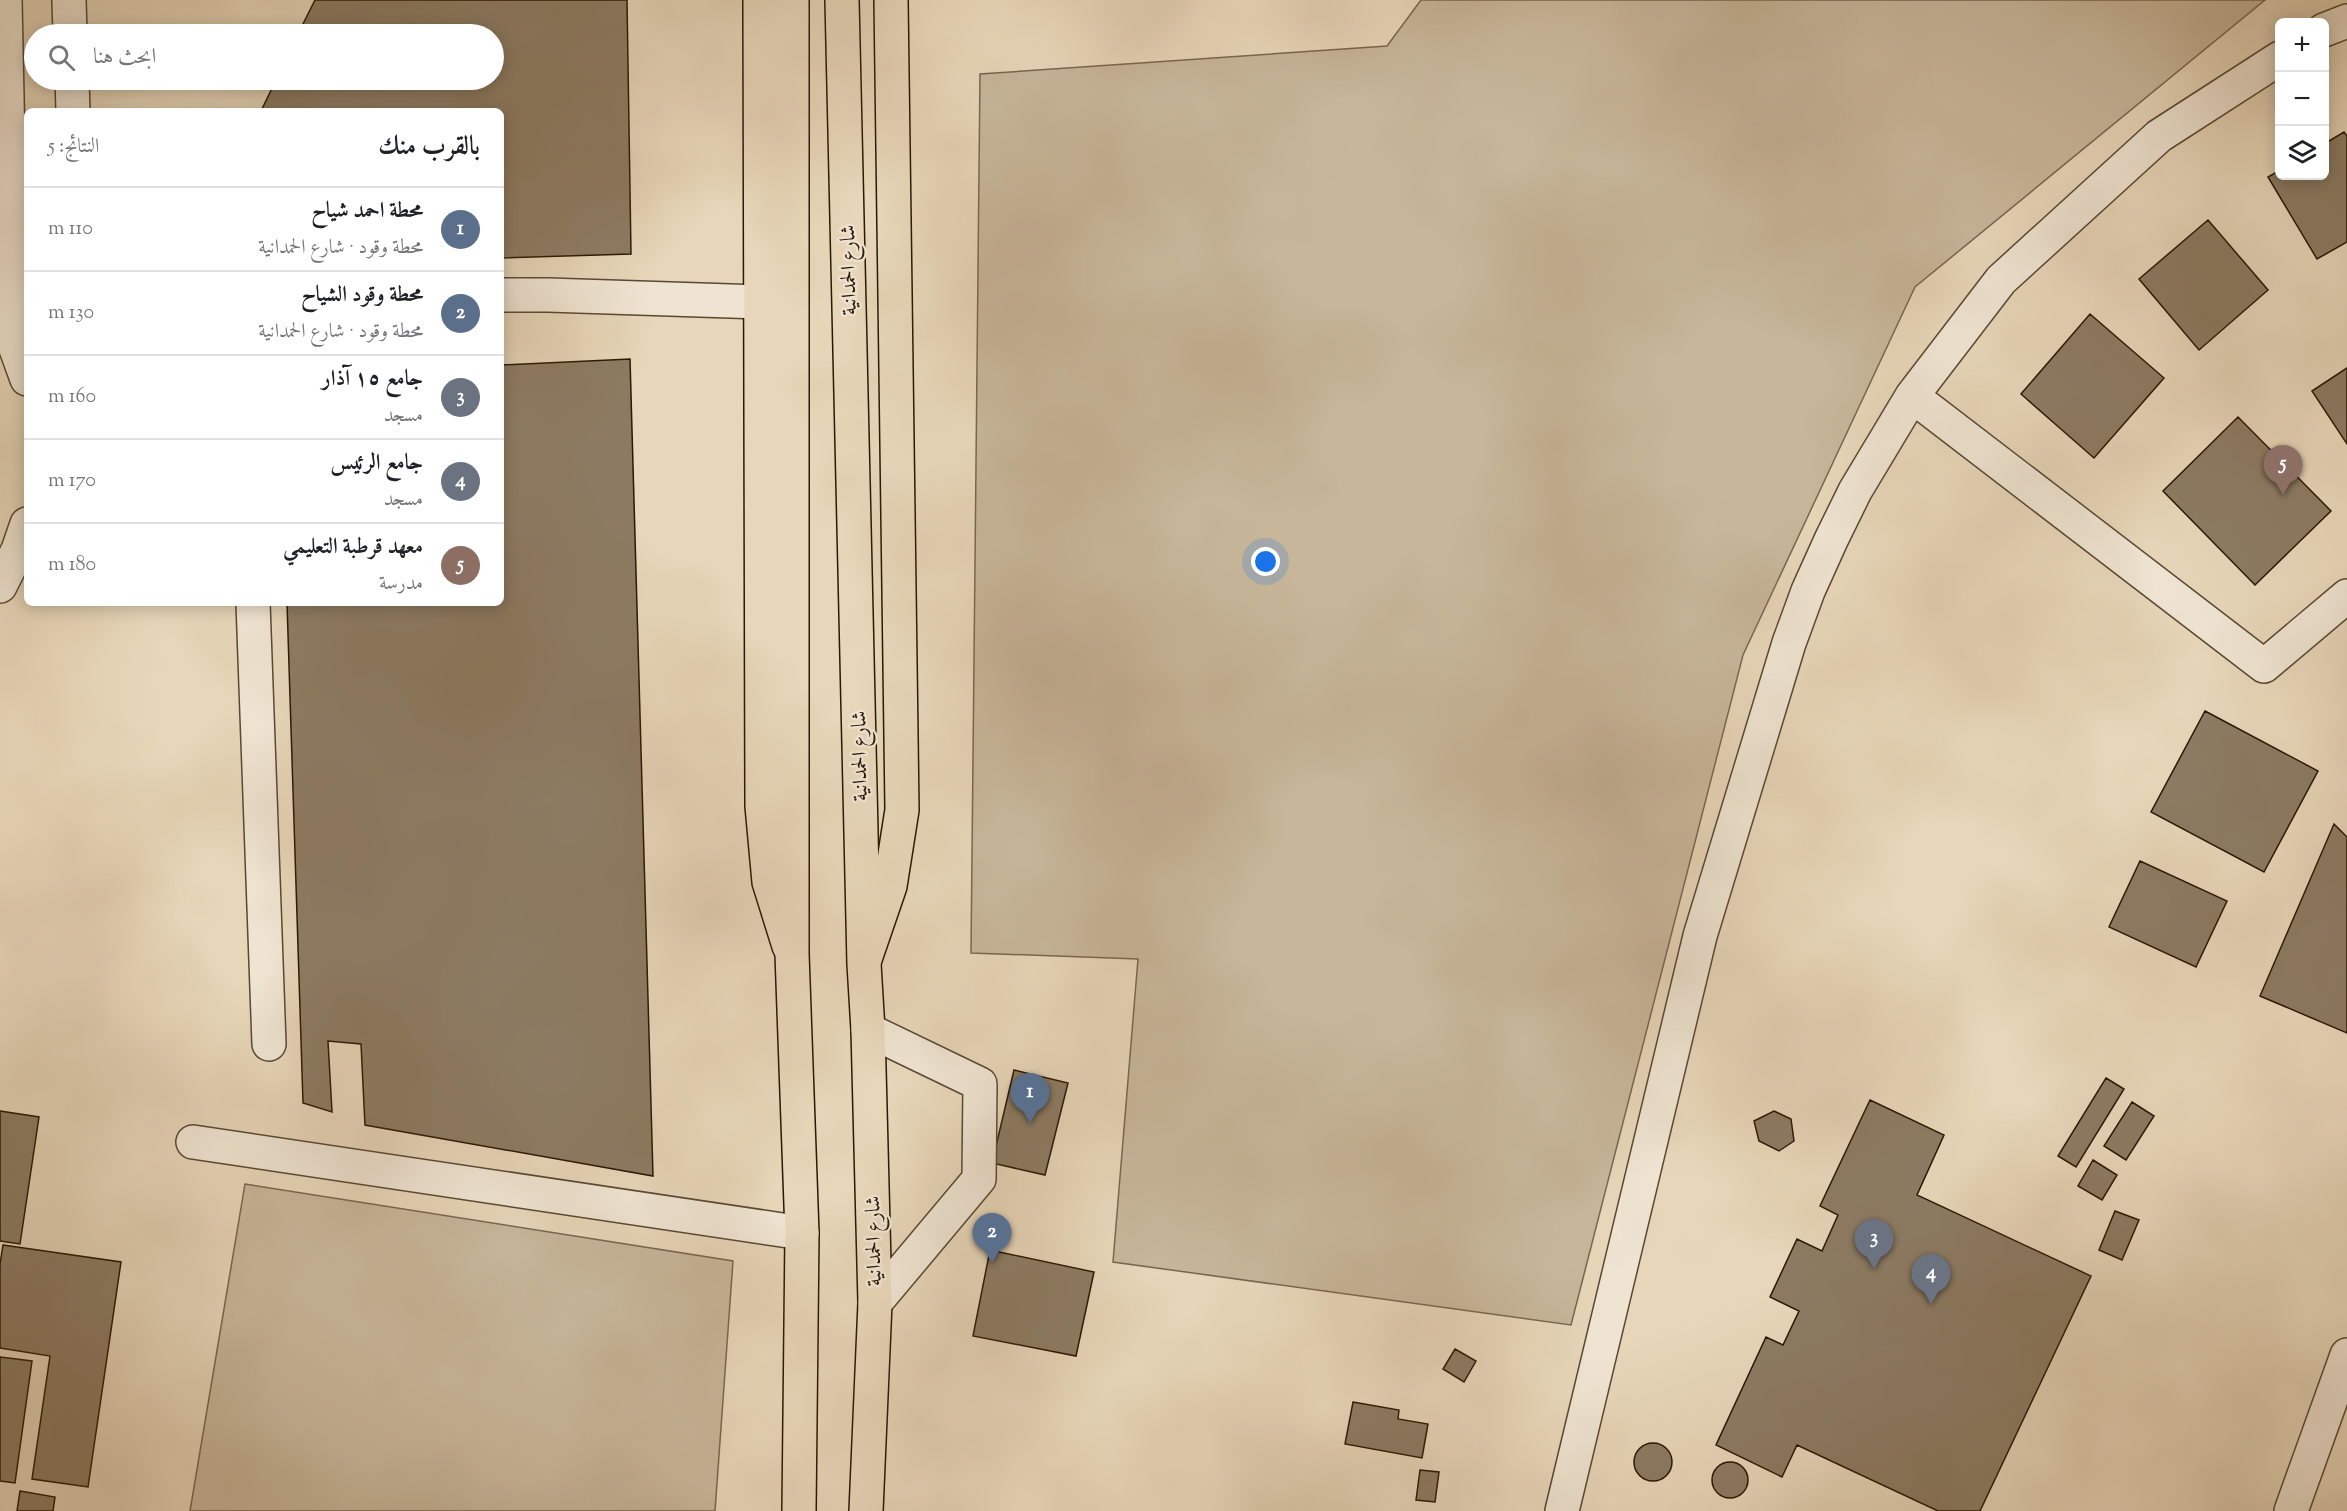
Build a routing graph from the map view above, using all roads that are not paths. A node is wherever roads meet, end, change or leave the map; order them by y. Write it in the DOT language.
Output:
graph roads {
  1 [pos="4,0"];
  2 [pos="69,0"];
  3 [pos="760,0"];
  4 [pos="792,0"];
  5 [pos="842,0"];
  6 [pos="891,0"];
  7 [pos="2347,21"];
  8 [pos="70,24"];
  9 [pos="2329,28"];
  10 [pos="2275,61"];
  11 [pos="72,90"];
  12 [pos="73,108"];
  13 [pos="504,295"];
  14 [pos="760,302"];
  15 [pos="24,371"];
  16 [pos="1912,396"];
  17 [pos="24,533"];
  18 [pos="0,586"];
  19 [pos="2347,596"];
  20 [pos="253,606"];
  21 [pos="792,954"];
  22 [pos="864,964"];
  23 [pos="868,1030"];
  24 [pos="269,1044"];
  25 [pos="193,1142"];
  26 [pos="802,1233"];
  27 [pos="875,1303"];
  28 [pos="2347,1355"];
  29 [pos="799,1511"];
  30 [pos="866,1511"];
  31 [pos="1562,1511"];
  32 [pos="2291,1511"];
  1 -- 15 [label="street"];
  2 -- 8 [label="street"];
  3 -- 14 [label="main road"];
  4 -- 21 [label="main road"];
  5 -- 22 [label="main road, شارع الحمدانية"];
  6 -- 22 [label="main road"];
  7 -- 9 [label="street"];
  10 -- 16 [label="street"];
  11 -- 12 [label="street"];
  13 -- 14 [label="street"];
  14 -- 21 [label="main road"];
  16 -- 19 [label="street"];
  16 -- 31 [label="street"];
  17 -- 18 [label="street"];
  20 -- 24 [label="street"];
  21 -- 26 [label="main road"];
  22 -- 23 [label="main road, شارع الحمدانية"];
  23 -- 27 [label="main road, شارع الحمدانية"];
  23 -- 27 [label="street"];
  25 -- 26 [label="street"];
  26 -- 29 [label="main road"];
  27 -- 30 [label="main road, شارع الحمدانية"];
  28 -- 32 [label="street"];
}
